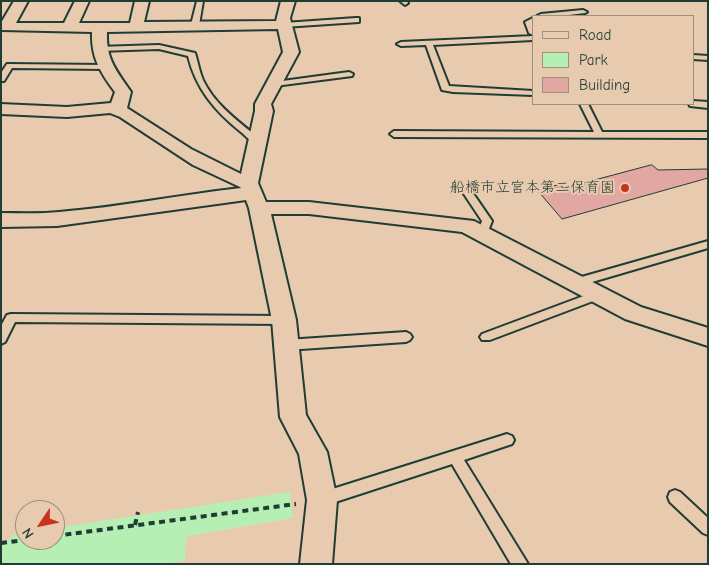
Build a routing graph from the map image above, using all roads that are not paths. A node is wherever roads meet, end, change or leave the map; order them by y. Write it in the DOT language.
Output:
graph roads {
  1 [pos="21,1"];
  2 [pos="82,1"];
  3 [pos="142,1"];
  4 [pos="200,1"];
  5 [pos="288,1"];
  6 [pos="582,12"];
  7 [pos="551,15"];
  8 [pos="356,20"];
  9 [pos="196,25"];
  10 [pos="284,25"];
  11 [pos="136,26"];
  12 [pos="70,28"];
  13 [pos="100,28"];
  14 [pos="532,38"];
  15 [pos="429,43"];
  16 [pos="402,44"];
  17 [pos="98,49"];
  18 [pos="694,57"];
  19 [pos="708,58"];
  20 [pos="105,67"];
  21 [pos="348,74"];
  22 [pos="1,80"];
  23 [pos="275,84"];
  24 [pos="532,93"];
  25 [pos="694,104"];
  26 [pos="708,104"];
  27 [pos="584,105"];
  28 [pos="1,109"];
  29 [pos="118,110"];
  30 [pos="394,134"];
  31 [pos="598,134"];
  32 [pos="708,135"];
  33 [pos="257,141"];
  34 [pos="467,191"];
  35 [pos="253,195"];
  36 [pos="1,220"];
  37 [pos="482,234"];
  38 [pos="708,244"];
  39 [pos="575,283"];
  40 [pos="597,295"];
  41 [pos="284,320"];
  42 [pos="406,337"];
  43 [pos="486,337"];
  44 [pos="708,337"];
  45 [pos="1,339"];
  46 [pos="286,345"];
  47 [pos="507,440"];
  48 [pos="455,457"];
  49 [pos="675,497"];
  50 [pos="322,500"];
  51 [pos="708,528"];
  52 [pos="316,564"];
  53 [pos="520,564"];
  1 -- 12 [label="street"];
  2 -- 12 [label="street"];
  3 -- 11 [label="street"];
  4 -- 9 [label="lane"];
  5 -- 10 [label="street"];
  6 -- 7 [label="lane"];
  8 -- 10 [label="lane"];
  9 -- 10 [label="street"];
  9 -- 11 [label="street"];
  10 -- 23 [label="street"];
  11 -- 13 [label="street"];
  12 -- 13 [label="street"];
  13 -- 17 [label="street"];
  14 -- 15 [label="lane"];
  15 -- 16 [label="lane"];
  15 -- 24 [label="lane"];
  17 -- 20 [label="street"];
  17 -- 33 [label="lane"];
  18 -- 19 [label="lane"];
  20 -- 22 [label="lane"];
  20 -- 29 [label="street"];
  21 -- 23 [label="lane"];
  23 -- 33 [label="street"];
  25 -- 26 [label="lane"];
  27 -- 31 [label="lane"];
  28 -- 29 [label="street"];
  29 -- 35 [label="street"];
  30 -- 31 [label="lane"];
  31 -- 32 [label="lane"];
  33 -- 35 [label="street"];
  34 -- 37 [label="lane"];
  35 -- 36 [label="street"];
  35 -- 37 [label="street"];
  35 -- 41 [label="street"];
  37 -- 39 [label="street"];
  38 -- 39 [label="lane"];
  39 -- 40 [label="street"];
  40 -- 43 [label="lane"];
  40 -- 44 [label="street"];
  41 -- 45 [label="lane"];
  41 -- 46 [label="street"];
  42 -- 46 [label="lane"];
  46 -- 50 [label="street"];
  47 -- 48 [label="lane"];
  48 -- 50 [label="lane"];
  48 -- 53 [label="lane"];
  49 -- 51 [label="lane"];
  50 -- 52 [label="street"];
}
